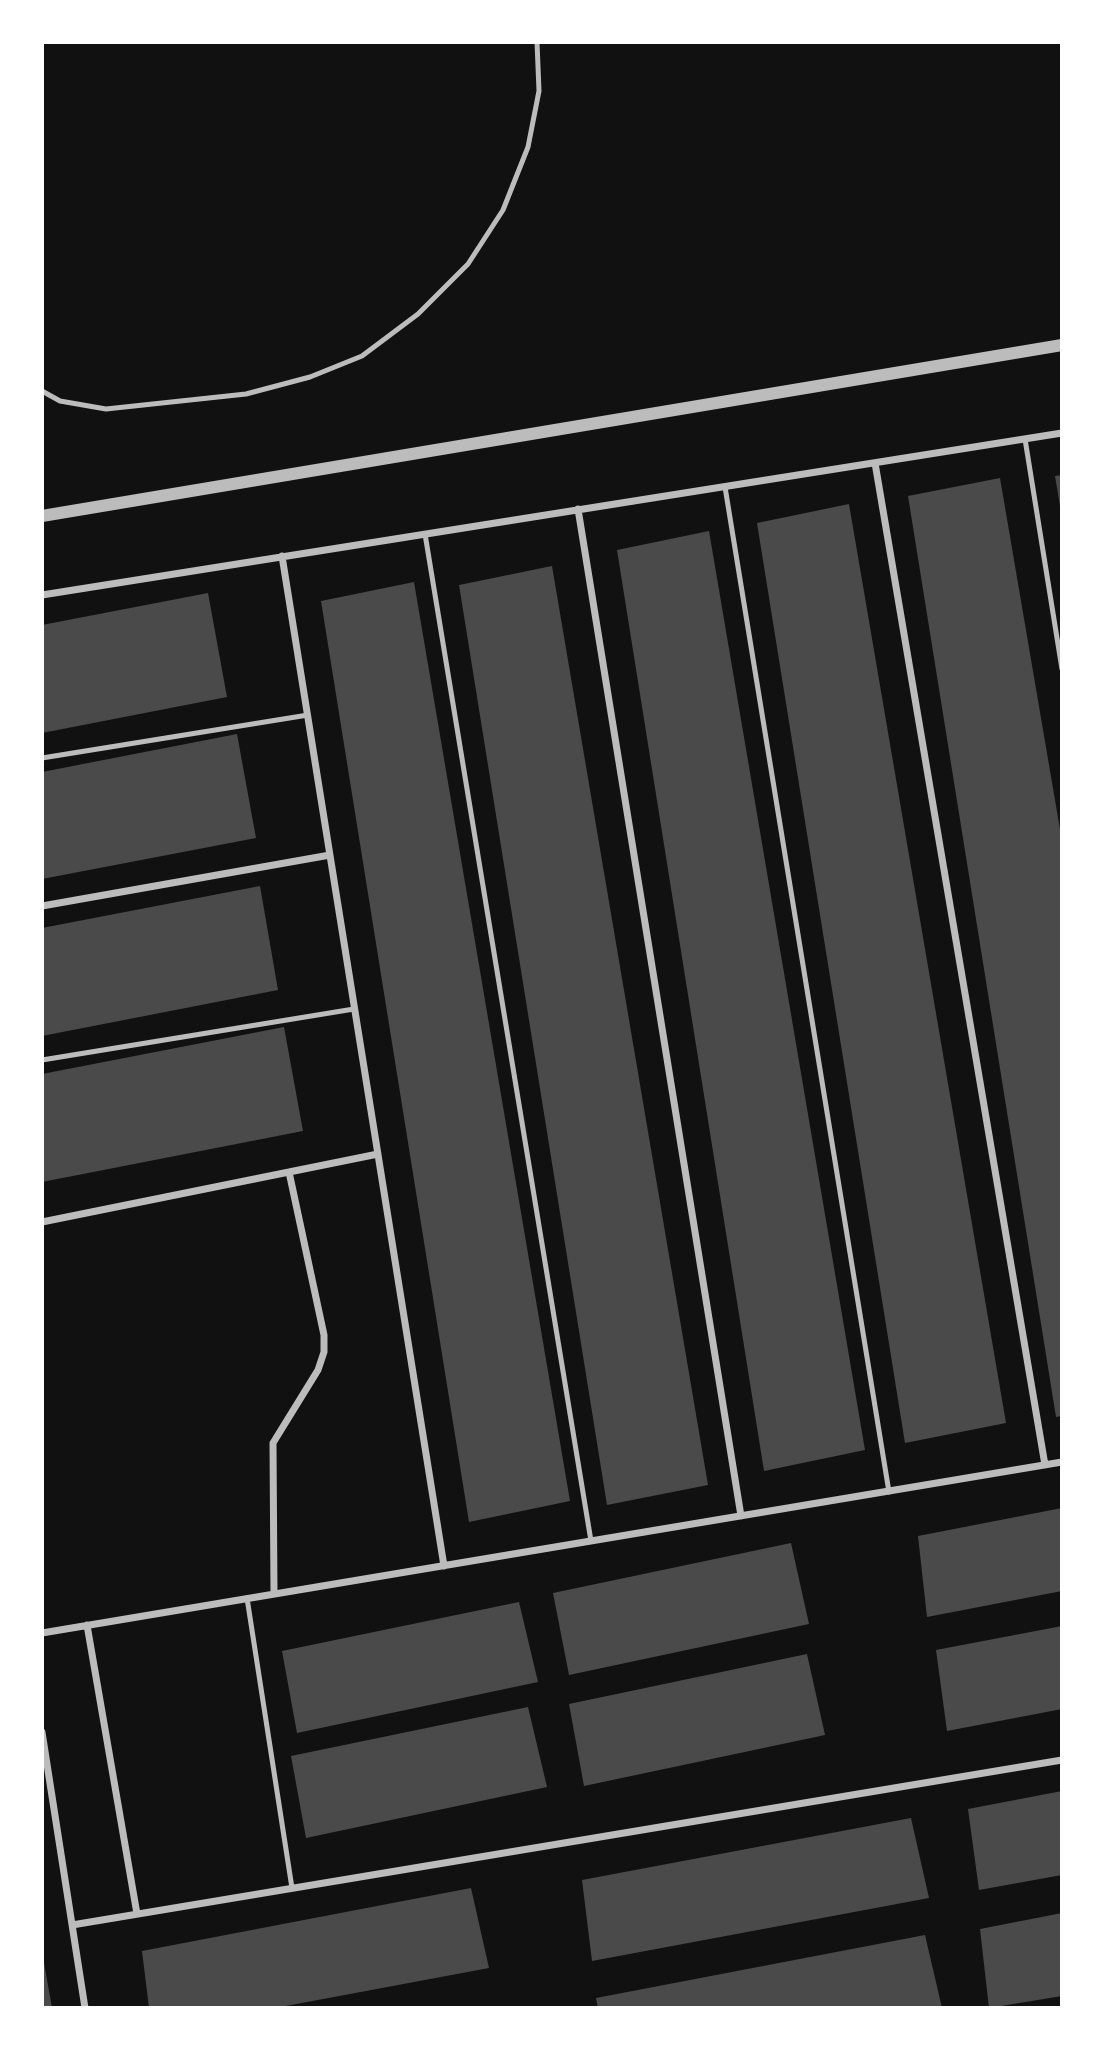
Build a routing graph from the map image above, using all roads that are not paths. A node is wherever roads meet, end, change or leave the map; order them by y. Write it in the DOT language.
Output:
graph roads {
  1 [pos="537,42"];
  2 [pos="1062,345"];
  3 [pos="42,391"];
  4 [pos="1062,433"];
  5 [pos="1026,439"];
  6 [pos="875,463"];
  7 [pos="725,486"];
  8 [pos="578,509"];
  9 [pos="42,516"];
  10 [pos="425,534"];
  11 [pos="282,556"];
  12 [pos="42,595"];
  13 [pos="1062,669"];
  14 [pos="308,715"];
  15 [pos="42,758"];
  16 [pos="330,855"];
  17 [pos="42,906"];
  18 [pos="354,1009"];
  19 [pos="42,1060"];
  20 [pos="378,1154"];
  21 [pos="289,1172"];
  22 [pos="42,1222"];
  23 [pos="1062,1462"];
  24 [pos="1045,1465"];
  25 [pos="889,1492"];
  26 [pos="741,1516"];
  27 [pos="591,1541"];
  28 [pos="444,1566"];
  29 [pos="274,1594"];
  30 [pos="247,1598"];
  31 [pos="87,1625"];
  32 [pos="42,1633"];
  33 [pos="42,1732"];
  34 [pos="1062,1760"];
  35 [pos="292,1888"];
  36 [pos="136,1914"];
  37 [pos="72,1925"];
  38 [pos="85,2008"];
  1 -- 3 [label="lane"];
  2 -- 9 [label="street"];
  4 -- 5 [label="street"];
  5 -- 6 [label="street"];
  5 -- 13 [label="lane"];
  6 -- 7 [label="street"];
  6 -- 24 [label="street"];
  7 -- 8 [label="street"];
  7 -- 25 [label="lane"];
  8 -- 10 [label="street"];
  8 -- 26 [label="street"];
  10 -- 11 [label="street"];
  10 -- 27 [label="lane"];
  11 -- 12 [label="street"];
  11 -- 14 [label="street"];
  14 -- 15 [label="lane"];
  14 -- 16 [label="street"];
  16 -- 17 [label="street"];
  16 -- 18 [label="street"];
  18 -- 19 [label="lane"];
  18 -- 20 [label="street"];
  20 -- 21 [label="street"];
  20 -- 28 [label="street"];
  21 -- 22 [label="street"];
  21 -- 29 [label="street"];
  23 -- 24 [label="street"];
  24 -- 25 [label="street"];
  25 -- 26 [label="street"];
  26 -- 27 [label="street"];
  27 -- 28 [label="street"];
  28 -- 29 [label="street"];
  29 -- 30 [label="street"];
  30 -- 31 [label="street"];
  30 -- 35 [label="lane"];
  31 -- 32 [label="street"];
  31 -- 36 [label="street"];
  33 -- 37 [label="street"];
  34 -- 35 [label="street"];
  35 -- 36 [label="street"];
  36 -- 37 [label="street"];
  37 -- 38 [label="street"];
}
